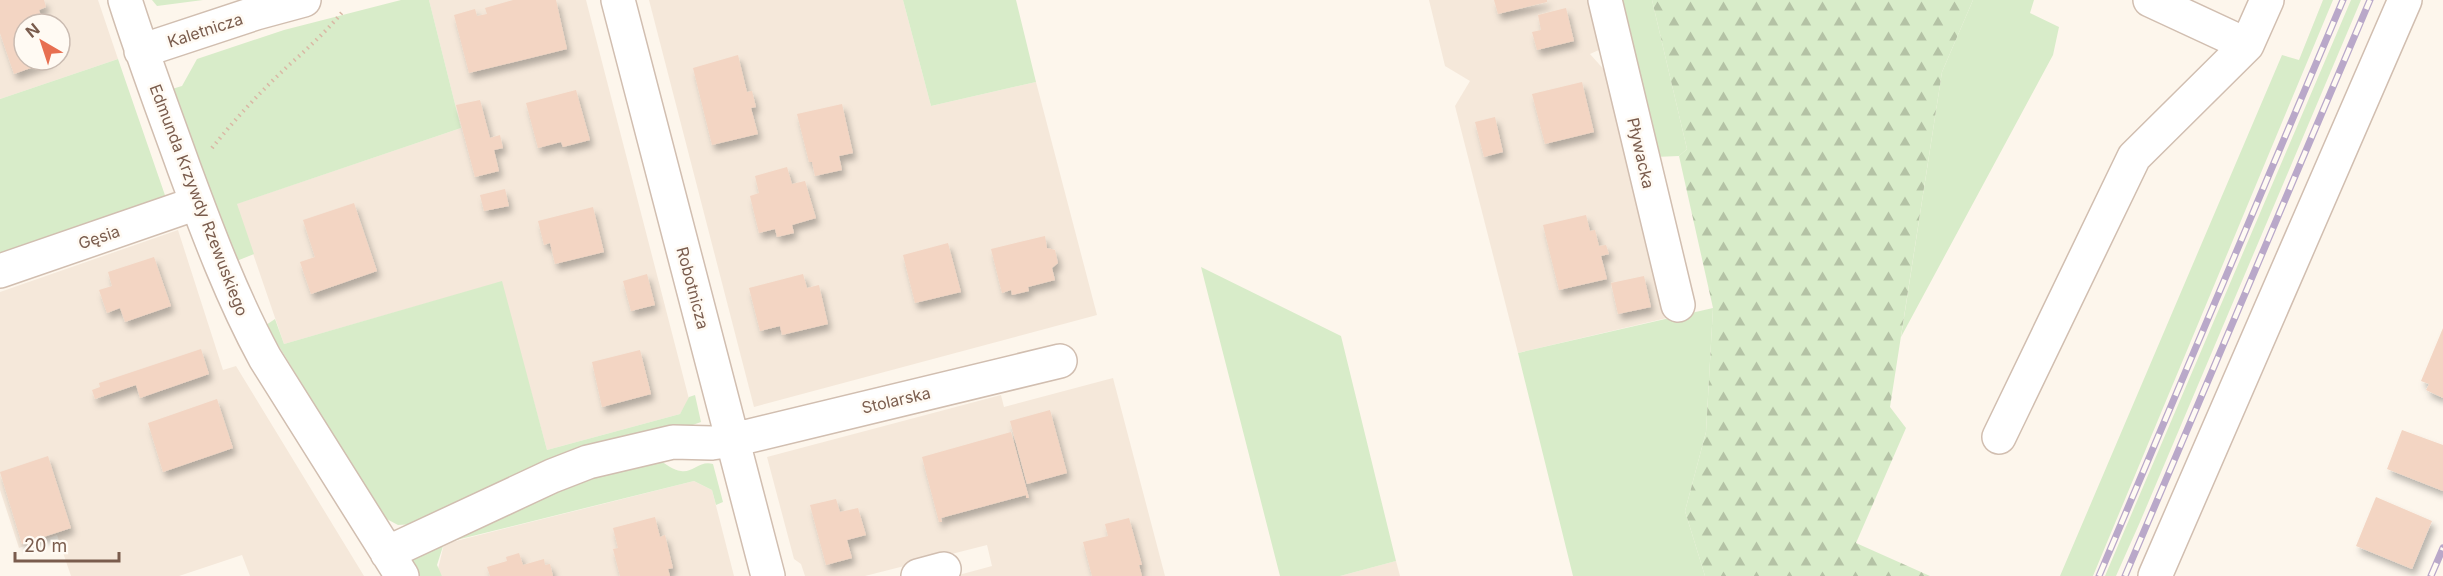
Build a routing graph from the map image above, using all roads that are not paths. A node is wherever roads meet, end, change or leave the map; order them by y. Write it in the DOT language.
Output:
graph roads {
  1 [pos="125,0"];
  2 [pos="304,0"];
  3 [pos="618,0"];
  4 [pos="1605,0"];
  5 [pos="2150,0"];
  6 [pos="2267,0"];
  7 [pos="2405,0"];
  8 [pos="2247,45"];
  9 [pos="141,51"];
  10 [pos="192,189"];
  11 [pos="0,272"];
  12 [pos="1678,305"];
  13 [pos="1060,361"];
  14 [pos="1999,437"];
  15 [pos="732,440"];
  16 [pos="395,564"];
  17 [pos="768,576"];
  18 [pos="2155,576"];
  1 -- 9 [label="street, Edmunda Krzywdy Rzewuskiego"];
  2 -- 9 [label="street, Kaletnicza"];
  3 -- 15 [label="street, Robotnicza"];
  4 -- 12 [label="street, Pływacka"];
  5 -- 8 [label="street"];
  6 -- 8 [label="street"];
  7 -- 18 [label="street"];
  8 -- 14 [label="street"];
  9 -- 10 [label="street, Edmunda Krzywdy Rzewuskiego"];
  10 -- 11 [label="street, Gęsia"];
  10 -- 16 [label="street, Edmunda Krzywdy Rzewuskiego"];
  13 -- 15 [label="street, Stolarska"];
  15 -- 16 [label="street, Stolarska"];
  15 -- 17 [label="street, Robotnicza"];
}
